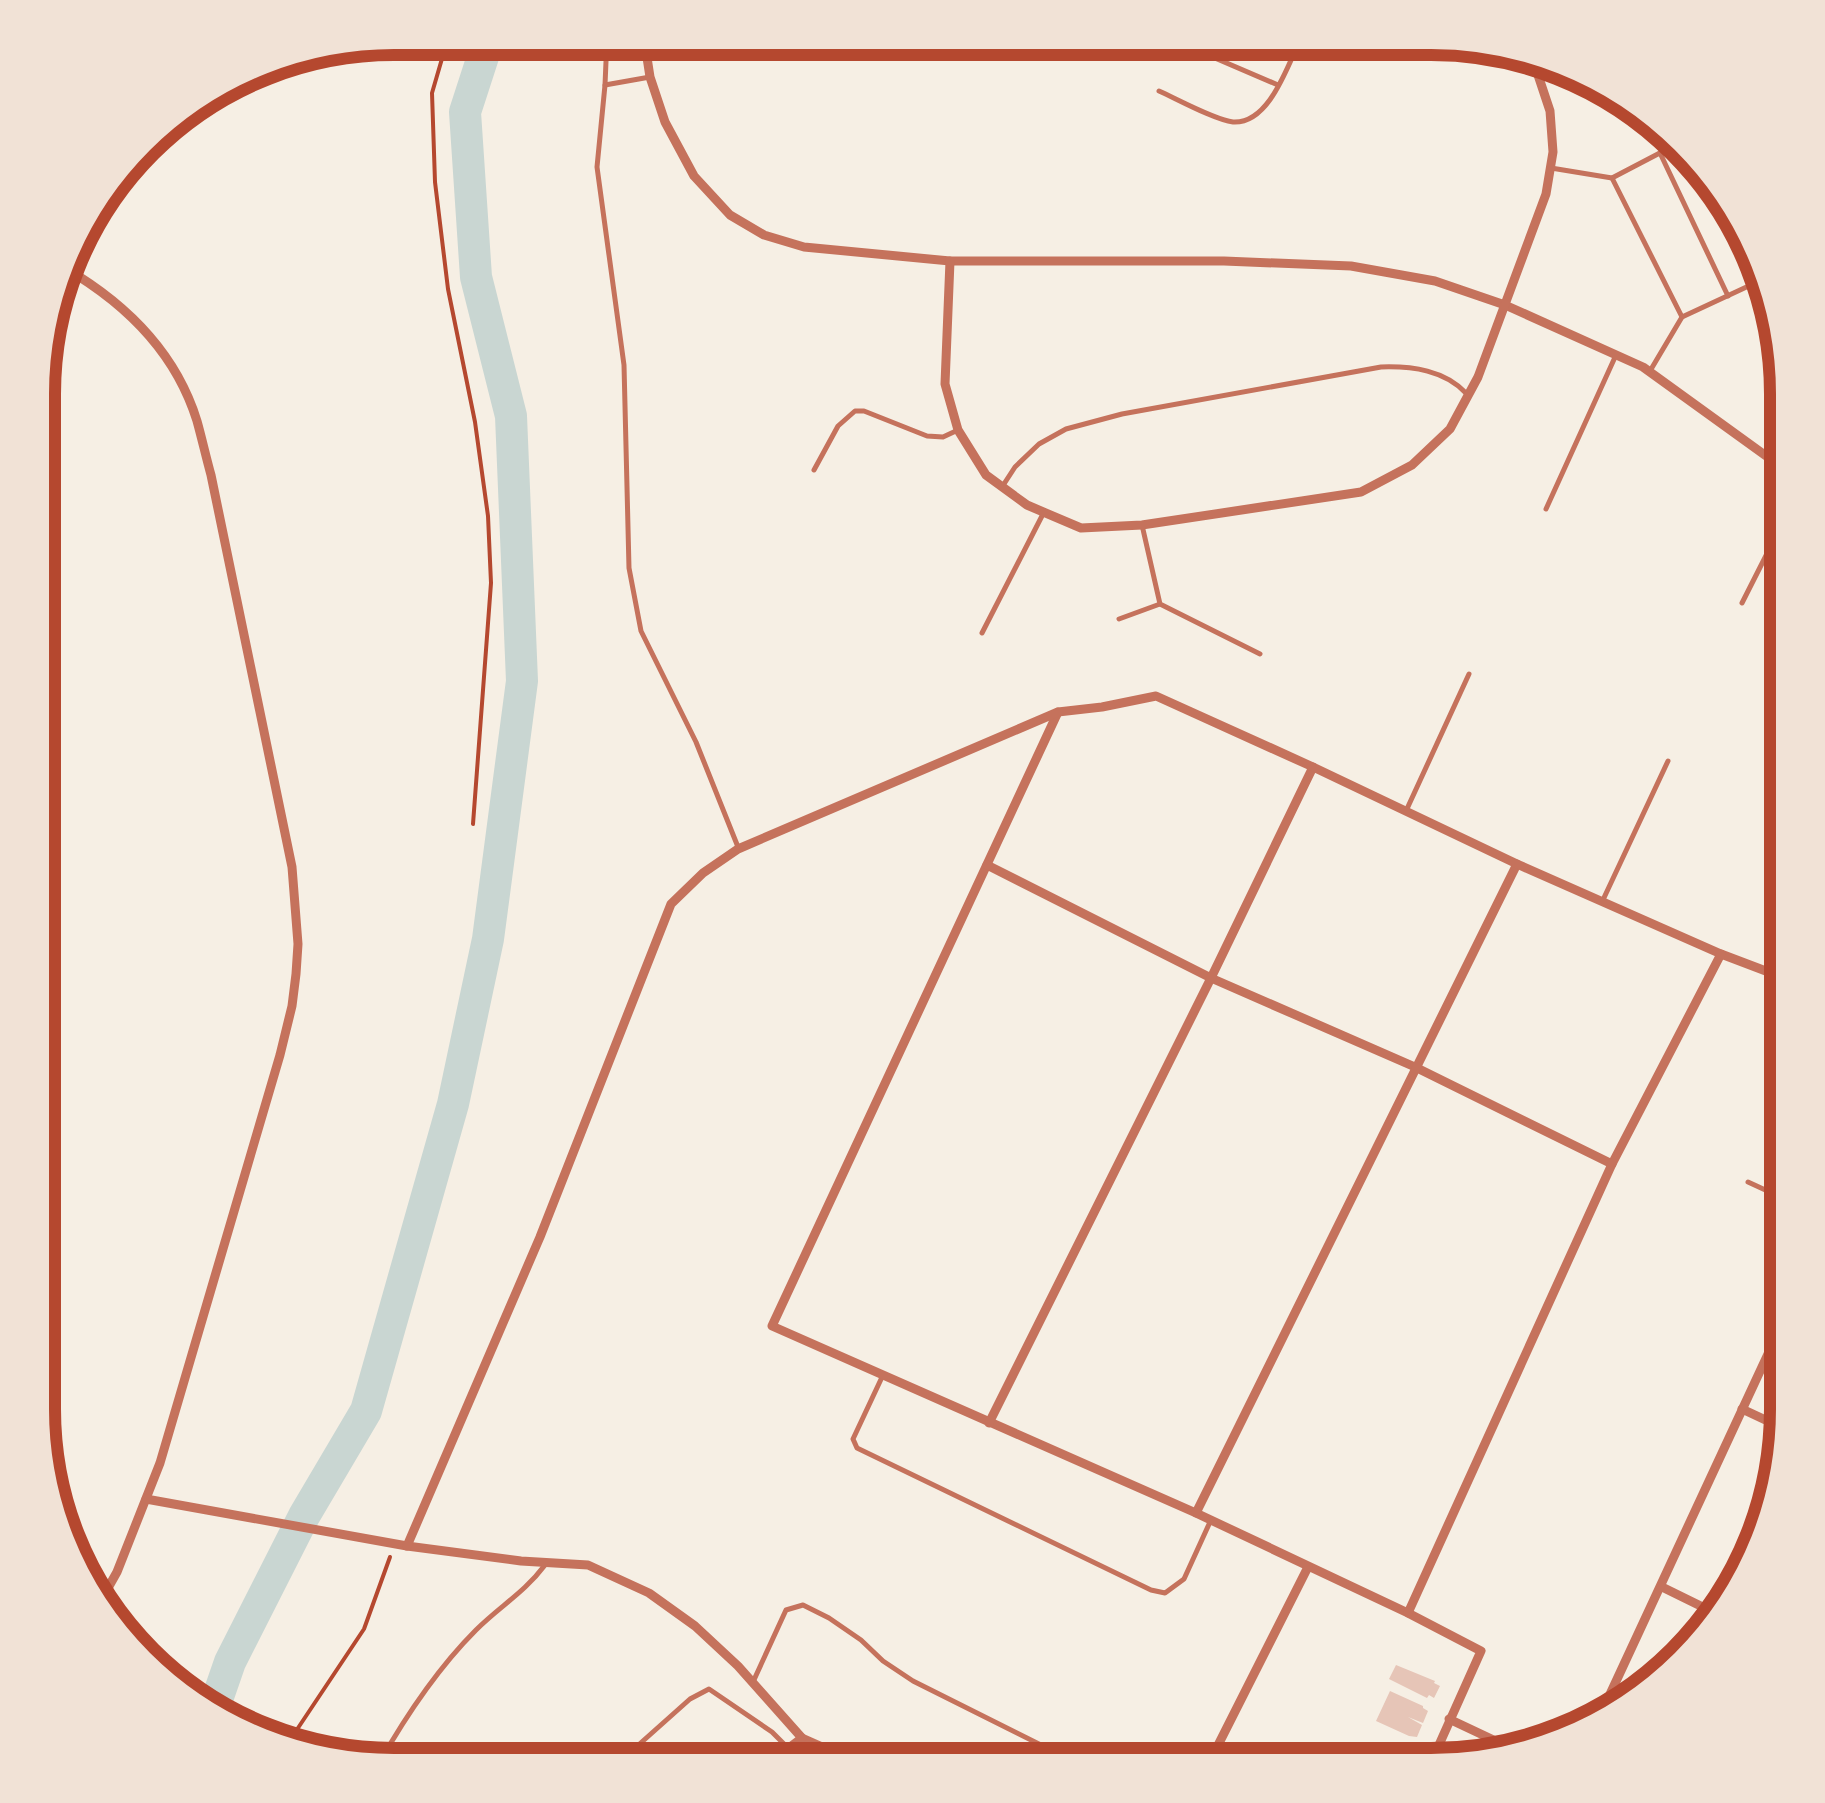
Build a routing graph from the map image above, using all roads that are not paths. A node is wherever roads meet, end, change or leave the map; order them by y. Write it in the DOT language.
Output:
graph roads {
  1 [pos="1209,55"];
  2 [pos="1291,55"];
  3 [pos="607,56"];
  4 [pos="647,56"];
  5 [pos="1535,71"];
  6 [pos="650,77"];
  7 [pos="606,84"];
  8 [pos="1278,84"];
  9 [pos="1159,91"];
  10 [pos="1666,150"];
  11 [pos="1660,153"];
  12 [pos="1551,168"];
  13 [pos="1612,178"];
  14 [pos="950,262"];
  15 [pos="77,275"];
  16 [pos="1752,285"];
  17 [pos="1728,296"];
  18 [pos="1505,305"];
  19 [pos="1682,318"];
  20 [pos="1616,355"];
  21 [pos="1649,372"];
  22 [pos="1468,395"];
  23 [pos="958,430"];
  24 [pos="1769,458"];
  25 [pos="814,470"];
  26 [pos="1002,486"];
  27 [pos="1546,508"];
  28 [pos="1044,512"];
  29 [pos="1142,525"];
  30 [pos="1769,550"];
  31 [pos="1742,603"];
  32 [pos="1160,604"];
  33 [pos="1119,619"];
  34 [pos="982,634"];
  35 [pos="1260,654"];
  36 [pos="1469,674"];
  37 [pos="1058,712"];
  38 [pos="1668,761"];
  39 [pos="1313,766"];
  40 [pos="1406,811"];
  41 [pos="738,849"];
  42 [pos="1517,864"];
  43 [pos="987,865"];
  44 [pos="1602,902"];
  45 [pos="1721,954"];
  46 [pos="1769,971"];
  47 [pos="1212,978"];
  48 [pos="1415,1067"];
  49 [pos="1612,1164"];
  50 [pos="1748,1182"];
  51 [pos="1769,1192"];
  52 [pos="1769,1351"];
  53 [pos="883,1375"];
  54 [pos="1742,1408"];
  55 [pos="1769,1421"];
  56 [pos="990,1423"];
  57 [pos="146,1499"];
  58 [pos="1196,1513"];
  59 [pos="1211,1520"];
  60 [pos="407,1546"];
  61 [pos="547,1562"];
  62 [pos="1308,1567"];
  63 [pos="1662,1587"];
  64 [pos="107,1590"];
  65 [pos="1705,1609"];
  66 [pos="1408,1613"];
  67 [pos="752,1682"];
  68 [pos="1610,1697"];
  69 [pos="1449,1719"];
  70 [pos="802,1738"];
  71 [pos="1495,1741"];
  72 [pos="390,1747"];
  73 [pos="636,1747"];
  74 [pos="787,1747"];
  75 [pos="789,1747"];
  76 [pos="822,1747"];
  77 [pos="1045,1747"];
  78 [pos="1217,1747"];
  79 [pos="1437,1747"];
  1 -- 8 [label="lane"];
  2 -- 8 [label="lane"];
  3 -- 7 [label="lane"];
  4 -- 6 [label="street"];
  5 -- 12 [label="street"];
  6 -- 7 [label="lane"];
  6 -- 14 [label="street"];
  7 -- 41 [label="lane"];
  8 -- 9 [label="lane"];
  10 -- 11 [label="lane"];
  11 -- 13 [label="lane"];
  11 -- 17 [label="lane"];
  12 -- 13 [label="lane"];
  12 -- 18 [label="street"];
  13 -- 19 [label="lane"];
  14 -- 18 [label="street"];
  14 -- 23 [label="street"];
  15 -- 57 [label="street"];
  16 -- 17 [label="lane"];
  17 -- 19 [label="lane"];
  18 -- 20 [label="street"];
  18 -- 22 [label="street"];
  19 -- 21 [label="lane"];
  20 -- 21 [label="street"];
  20 -- 27 [label="lane"];
  21 -- 24 [label="street"];
  22 -- 26 [label="lane"];
  22 -- 29 [label="street"];
  23 -- 25 [label="lane"];
  23 -- 26 [label="street"];
  26 -- 28 [label="street"];
  28 -- 29 [label="street"];
  28 -- 34 [label="lane"];
  29 -- 32 [label="lane"];
  30 -- 31 [label="lane"];
  32 -- 33 [label="lane"];
  32 -- 35 [label="lane"];
  36 -- 40 [label="lane"];
  37 -- 39 [label="street"];
  37 -- 41 [label="street"];
  37 -- 43 [label="street"];
  38 -- 44 [label="lane"];
  39 -- 40 [label="street"];
  39 -- 47 [label="street"];
  40 -- 42 [label="street"];
  41 -- 60 [label="street"];
  42 -- 44 [label="street"];
  42 -- 48 [label="street"];
  43 -- 47 [label="street"];
  43 -- 53 [label="street"];
  44 -- 45 [label="street"];
  45 -- 46 [label="street"];
  45 -- 49 [label="street"];
  47 -- 48 [label="street"];
  47 -- 56 [label="street"];
  48 -- 49 [label="street"];
  48 -- 58 [label="street"];
  49 -- 66 [label="street"];
  50 -- 51 [label="lane"];
  52 -- 54 [label="street"];
  53 -- 56 [label="street"];
  53 -- 59 [label="lane"];
  54 -- 55 [label="street"];
  54 -- 63 [label="street"];
  56 -- 58 [label="street"];
  57 -- 60 [label="street"];
  57 -- 64 [label="street"];
  58 -- 59 [label="street"];
  59 -- 62 [label="street"];
  60 -- 61 [label="street"];
  61 -- 67 [label="street"];
  61 -- 72 [label="lane"];
  62 -- 66 [label="street"];
  62 -- 78 [label="street"];
  63 -- 65 [label="street"];
  63 -- 68 [label="street"];
  66 -- 69 [label="street"];
  67 -- 70 [label="street"];
  67 -- 77 [label="lane"];
  69 -- 71 [label="street"];
  69 -- 79 [label="street"];
  70 -- 75 [label="street"];
  70 -- 76 [label="street"];
  73 -- 74 [label="lane"];
}
